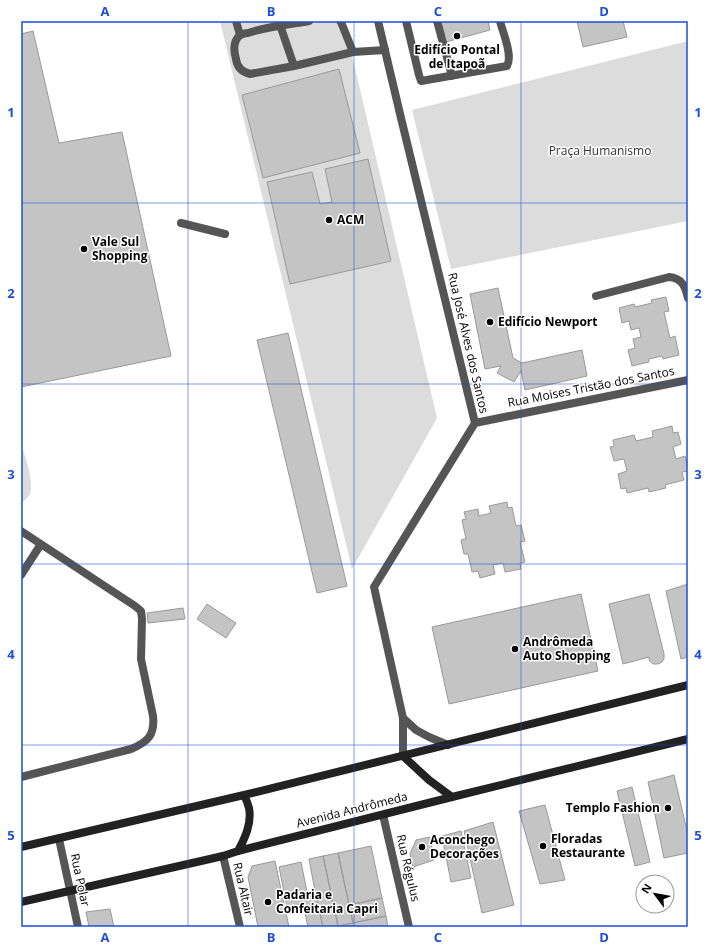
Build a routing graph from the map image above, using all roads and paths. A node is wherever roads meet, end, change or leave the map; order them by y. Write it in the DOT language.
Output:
graph roads {
  1 [pos="236,21"];
  2 [pos="309,21"];
  3 [pos="340,21"];
  4 [pos="378,21"];
  5 [pos="406,21"];
  6 [pos="438,21"];
  7 [pos="500,21"];
  8 [pos="280,25"];
  9 [pos="240,35"];
  10 [pos="385,50"];
  11 [pos="353,52"];
  12 [pos="294,66"];
  13 [pos="452,76"];
  14 [pos="182,223"];
  15 [pos="225,234"];
  16 [pos="596,296"];
  17 [pos="688,298"];
  18 [pos="688,380"];
  19 [pos="475,423"];
  20 [pos="21,531"];
  21 [pos="41,544"];
  22 [pos="21,575"];
  23 [pos="688,685"];
  24 [pos="403,718"];
  25 [pos="688,740"];
  26 [pos="448,745"];
  27 [pos="403,756"];
  28 [pos="21,777"];
  29 [pos="244,795"];
  30 [pos="452,797"];
  31 [pos="383,815"];
  32 [pos="59,839"];
  33 [pos="21,847"];
  34 [pos="238,851"];
  35 [pos="223,856"];
  36 [pos="70,891"];
  37 [pos="21,902"];
  38 [pos="78,927"];
  39 [pos="240,927"];
  40 [pos="409,927"];
  1 -- 9 [label="street"];
  2 -- 8 [label="street"];
  3 -- 11 [label="street"];
  4 -- 10 [label="street, Rua José Alves dos Santos"];
  5 -- 13 [label="street"];
  6 -- 13 [label="street"];
  7 -- 13 [label="street"];
  8 -- 9 [label="street"];
  8 -- 12 [label="street"];
  9 -- 12 [label="street"];
  10 -- 11 [label="street"];
  10 -- 19 [label="street, Rua José Alves dos Santos"];
  11 -- 12 [label="street"];
  14 -- 15 [label="street"];
  16 -- 17 [label="street"];
  18 -- 19 [label="street, Rua Moises Tristão dos Santos"];
  19 -- 24 [label="street, Rua José Alves dos Santos"];
  20 -- 21 [label="street"];
  21 -- 22 [label="street"];
  21 -- 28 [label="street"];
  23 -- 26 [label="main road"];
  24 -- 26 [label="street"];
  24 -- 27 [label="street, Rua José Alves dos Santos"];
  25 -- 30 [label="main road, Avenida Andrômeda"];
  26 -- 27 [label="main road"];
  27 -- 29 [label="main road"];
  27 -- 30 [label="main road"];
  29 -- 32 [label="main road"];
  29 -- 34 [label="main road"];
  30 -- 31 [label="main road, Avenida Andrômeda"];
  31 -- 34 [label="main road, Avenida Andrômeda"];
  31 -- 40 [label="street, Rua Régulus"];
  32 -- 33 [label="main road"];
  32 -- 36 [label="street, Rua Polar"];
  34 -- 35 [label="main road, Avenida Andrômeda"];
  35 -- 36 [label="main road, Avenida Andrômeda"];
  35 -- 39 [label="street, Rua Altair"];
  36 -- 37 [label="main road, Avenida Andrômeda"];
  36 -- 38 [label="street, Rua Polar"];
}
